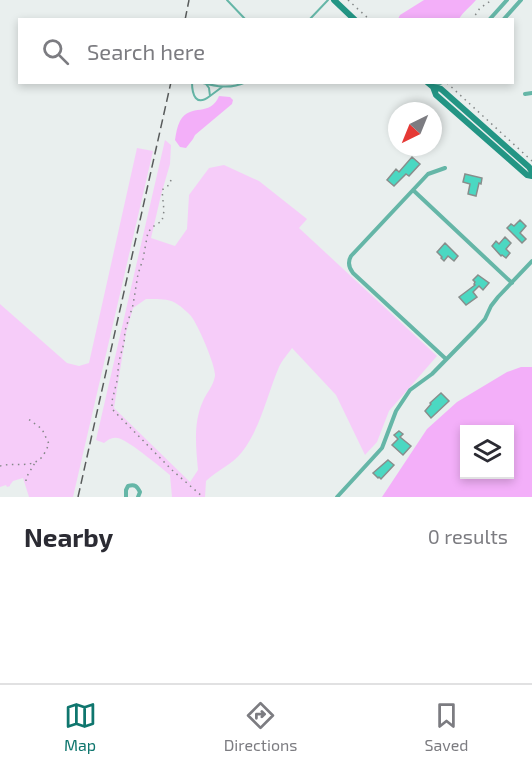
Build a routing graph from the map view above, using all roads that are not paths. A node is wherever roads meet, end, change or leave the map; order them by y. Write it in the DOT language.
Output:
graph roads {
  1 [pos="227,0"];
  2 [pos="328,0"];
  3 [pos="334,0"];
  4 [pos="507,0"];
  5 [pos="521,0"];
  6 [pos="244,18"];
  7 [pos="311,18"];
  8 [pos="354,18"];
  9 [pos="491,18"];
  10 [pos="505,18"];
  11 [pos="192,84"];
  12 [pos="206,84"];
  13 [pos="240,84"];
  14 [pos="431,84"];
  15 [pos="222,87"];
  16 [pos="532,93"];
  17 [pos="525,94"];
  18 [pos="210,96"];
  19 [pos="445,168"];
  20 [pos="532,174"];
  21 [pos="413,190"];
  22 [pos="532,261"];
  23 [pos="512,283"];
  24 [pos="446,359"];
  25 [pos="126,497"];
  26 [pos="138,497"];
  27 [pos="337,497"];
  1 -- 6 [label="lane"];
  2 -- 7 [label="lane"];
  3 -- 8 [label="main road"];
  4 -- 9 [label="street"];
  5 -- 10 [label="street"];
  11 -- 18 [label="lane"];
  12 -- 15 [label="lane"];
  12 -- 18 [label="lane"];
  13 -- 15 [label="lane"];
  14 -- 20 [label="main road"];
  15 -- 18 [label="lane"];
  16 -- 17 [label="street"];
  19 -- 21 [label="street"];
  21 -- 23 [label="street"];
  21 -- 24 [label="street"];
  22 -- 23 [label="street"];
  23 -- 24 [label="street"];
  24 -- 27 [label="street"];
  25 -- 26 [label="street"];
}
